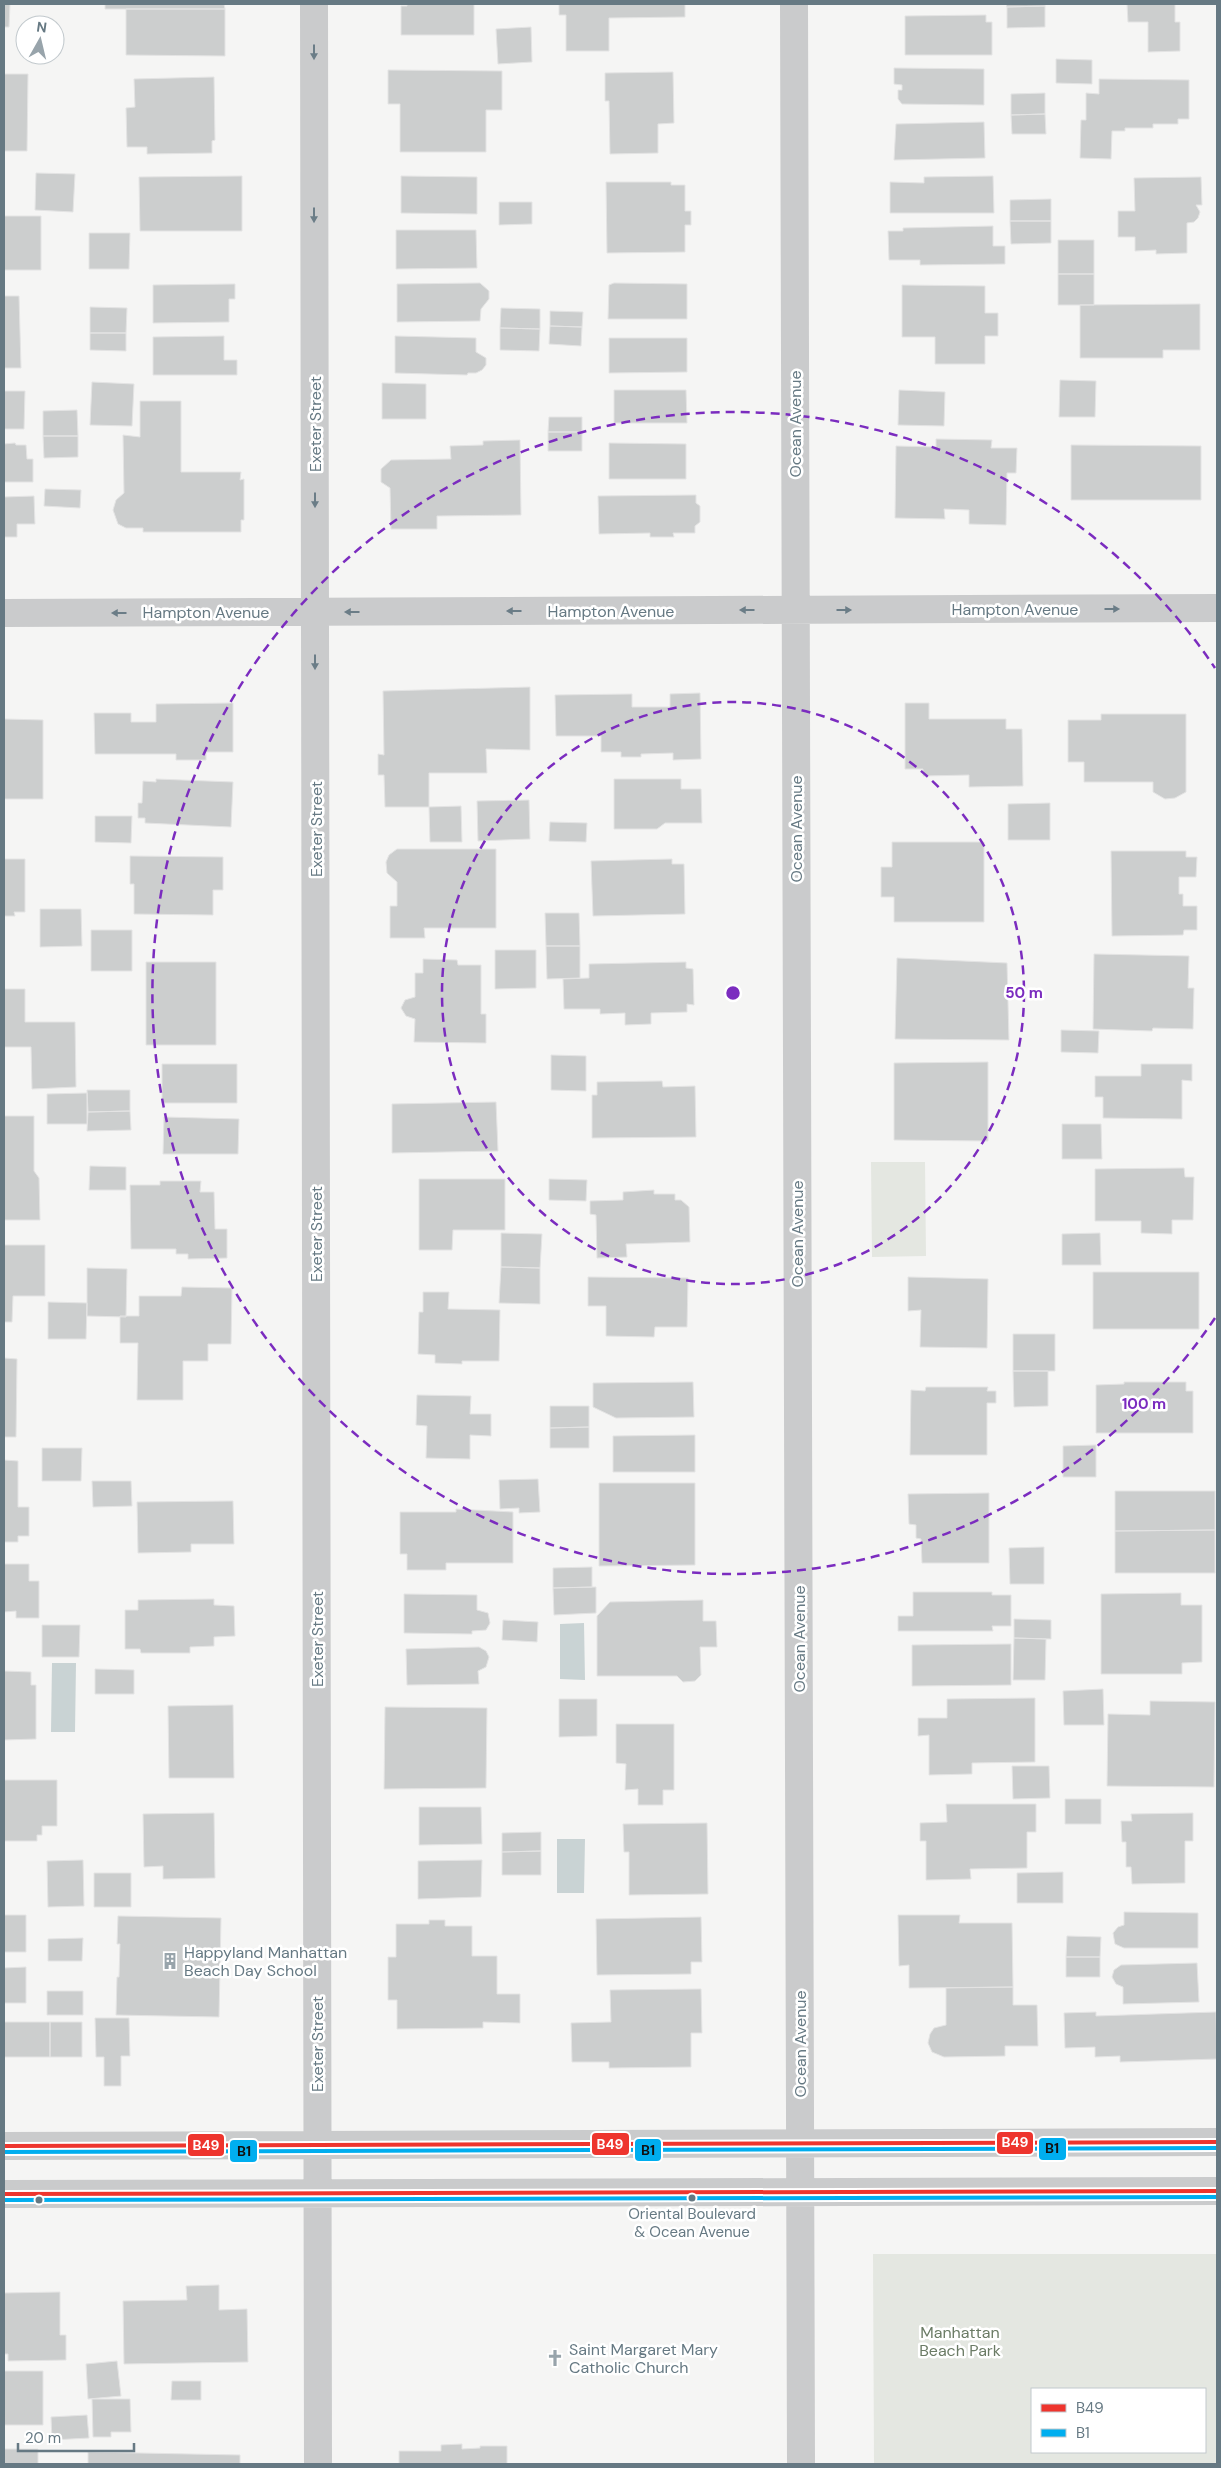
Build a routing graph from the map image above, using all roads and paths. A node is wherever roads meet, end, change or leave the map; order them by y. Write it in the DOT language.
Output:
graph roads {
  1 [pos="314,4"];
  2 [pos="794,4"];
  3 [pos="1217,608"];
  4 [pos="796,610"];
  5 [pos="315,612"];
  6 [pos="4,613"];
  7 [pos="1217,2142"];
  8 [pos="800,2143"];
  9 [pos="318,2145"];
  10 [pos="4,2146"];
  11 [pos="1217,2191"];
  12 [pos="800,2192"];
  13 [pos="4,2194"];
  14 [pos="318,2194"];
  15 [pos="318,2464"];
  16 [pos="801,2464"];
  1 -- 5 [label="street, Exeter Street, one-way"];
  2 -- 4 [label="street, Ocean Avenue"];
  4 -- 3 [label="street, Hampton Avenue, one-way"];
  4 -- 5 [label="street, Hampton Avenue, one-way"];
  4 -- 8 [label="street, Ocean Avenue"];
  5 -- 6 [label="street, Hampton Avenue, one-way"];
  5 -- 9 [label="street, Exeter Street, one-way"];
  7 -- 8 [label="street"];
  8 -- 9 [label="street"];
  8 -- 12 [label="street, Ocean Avenue"];
  9 -- 10 [label="street"];
  9 -- 14 [label="street, Exeter Street"];
  11 -- 12 [label="street"];
  12 -- 14 [label="street"];
  12 -- 16 [label="street, Ocean Avenue"];
  13 -- 14 [label="street"];
  14 -- 15 [label="street, Exeter Street"];
}
